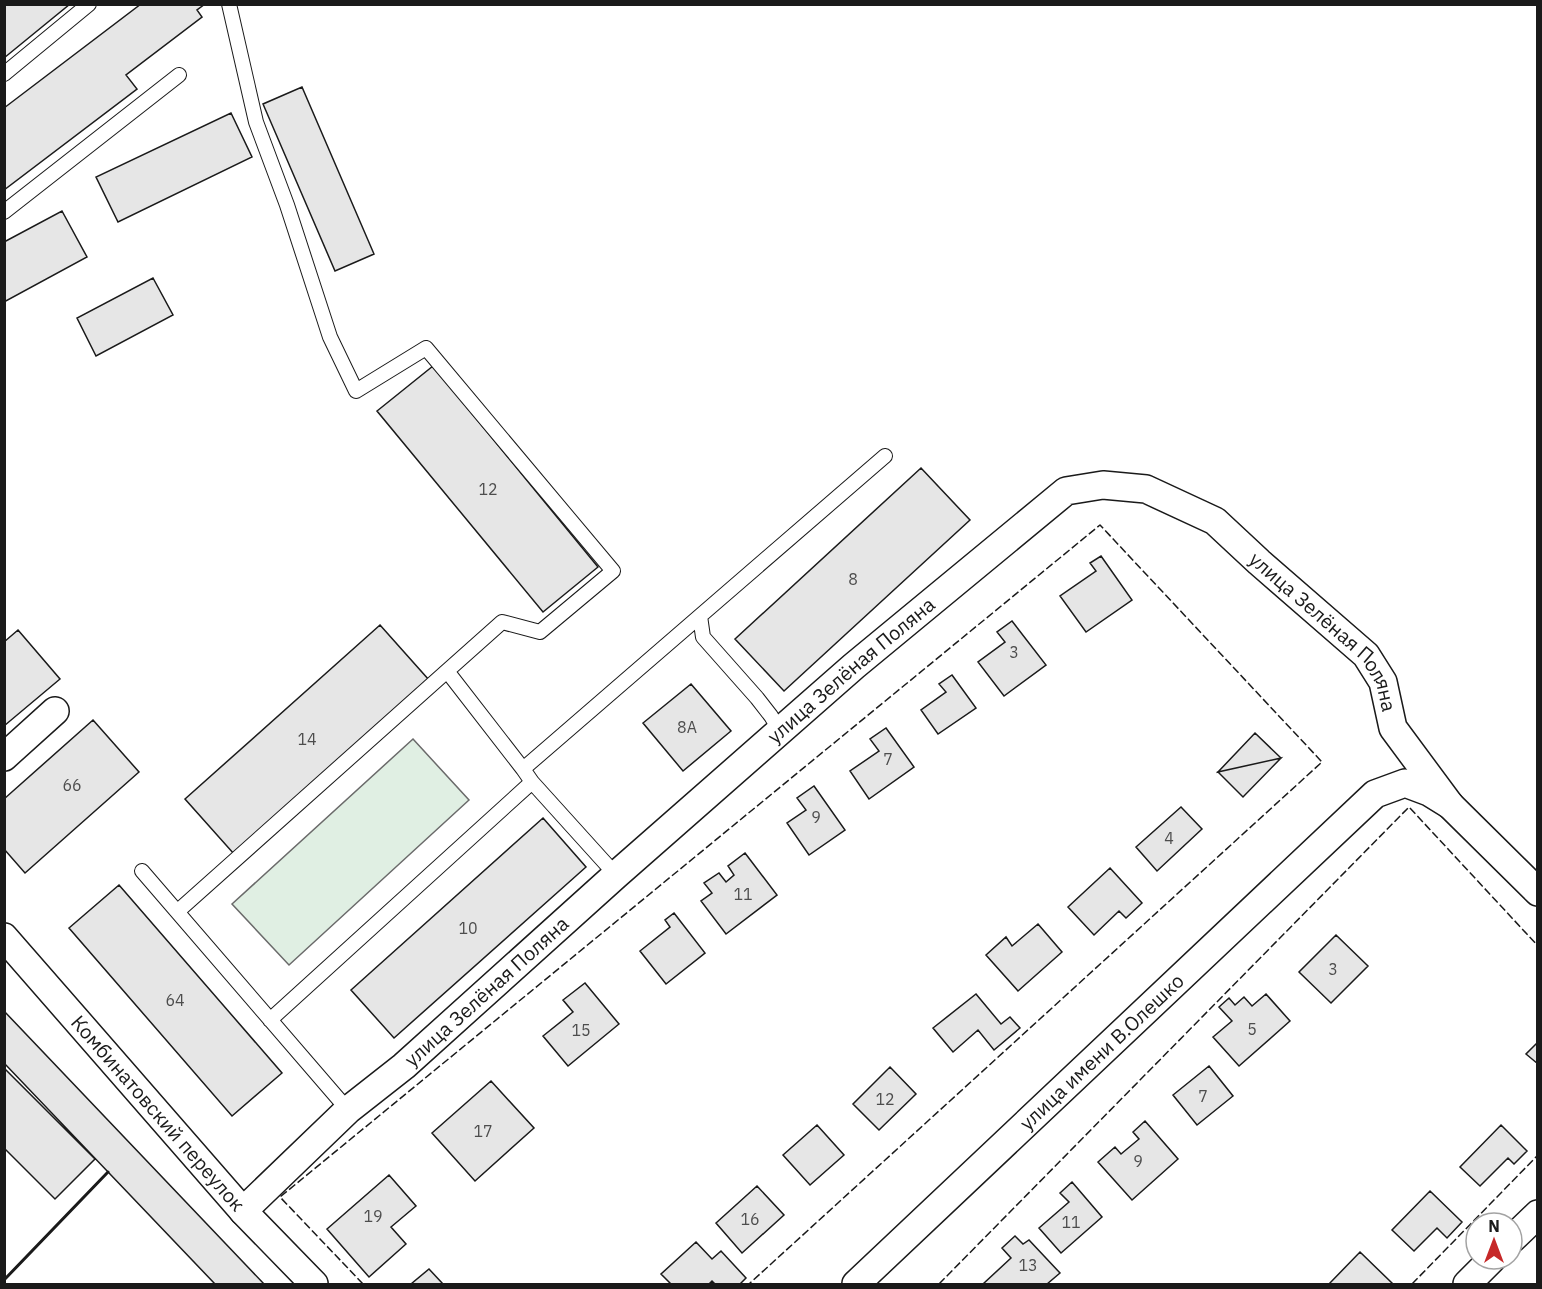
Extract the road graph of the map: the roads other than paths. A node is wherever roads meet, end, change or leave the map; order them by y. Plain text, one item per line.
1 (89, 4) edge
2 (229, 4) edge
3 (4, 74) edge
4 (179, 75) dead end
5 (4, 212) edge
6 (885, 456) dead end
7 (700, 616) junction
8 (447, 671) junction
9 (55, 711) dead end
10 (780, 731) junction
11 (4, 758) edge
12 (523, 769) junction
13 (532, 782) junction
14 (1450, 805) junction
15 (142, 871) dead end
16 (616, 875) junction
17 (1538, 892) edge
18 (178, 911) junction
19 (4, 937) edge
20 (270, 1020) junction
21 (348, 1110) junction
22 (243, 1210) junction
23 (1538, 1214) edge
24 (1524, 1227) edge
25 (1480, 1271) edge
26 (315, 1284) edge
27 (856, 1284) edge
28 (1467, 1284) edge

1 - 3 lane
2 - 8 lane
4 - 5 lane
6 - 7 lane
7 - 10 lane
7 - 12 lane
8 - 12 lane
8 - 18 lane
9 - 11 street
10 - 14 street, улица Зелёная Поляна
10 - 16 street, улица Зелёная Поляна
12 - 13 lane
13 - 16 lane
13 - 20 lane
14 - 17 street
14 - 27 street, улица имени В.Олешко
15 - 18 lane
16 - 21 street, улица Зелёная Поляна
18 - 20 lane
19 - 22 street, Комбинатовский переулок
20 - 21 lane
21 - 22 street, улица Зелёная Поляна
22 - 26 street, Комбинатовский переулок
23 - 24 street
25 - 28 street

